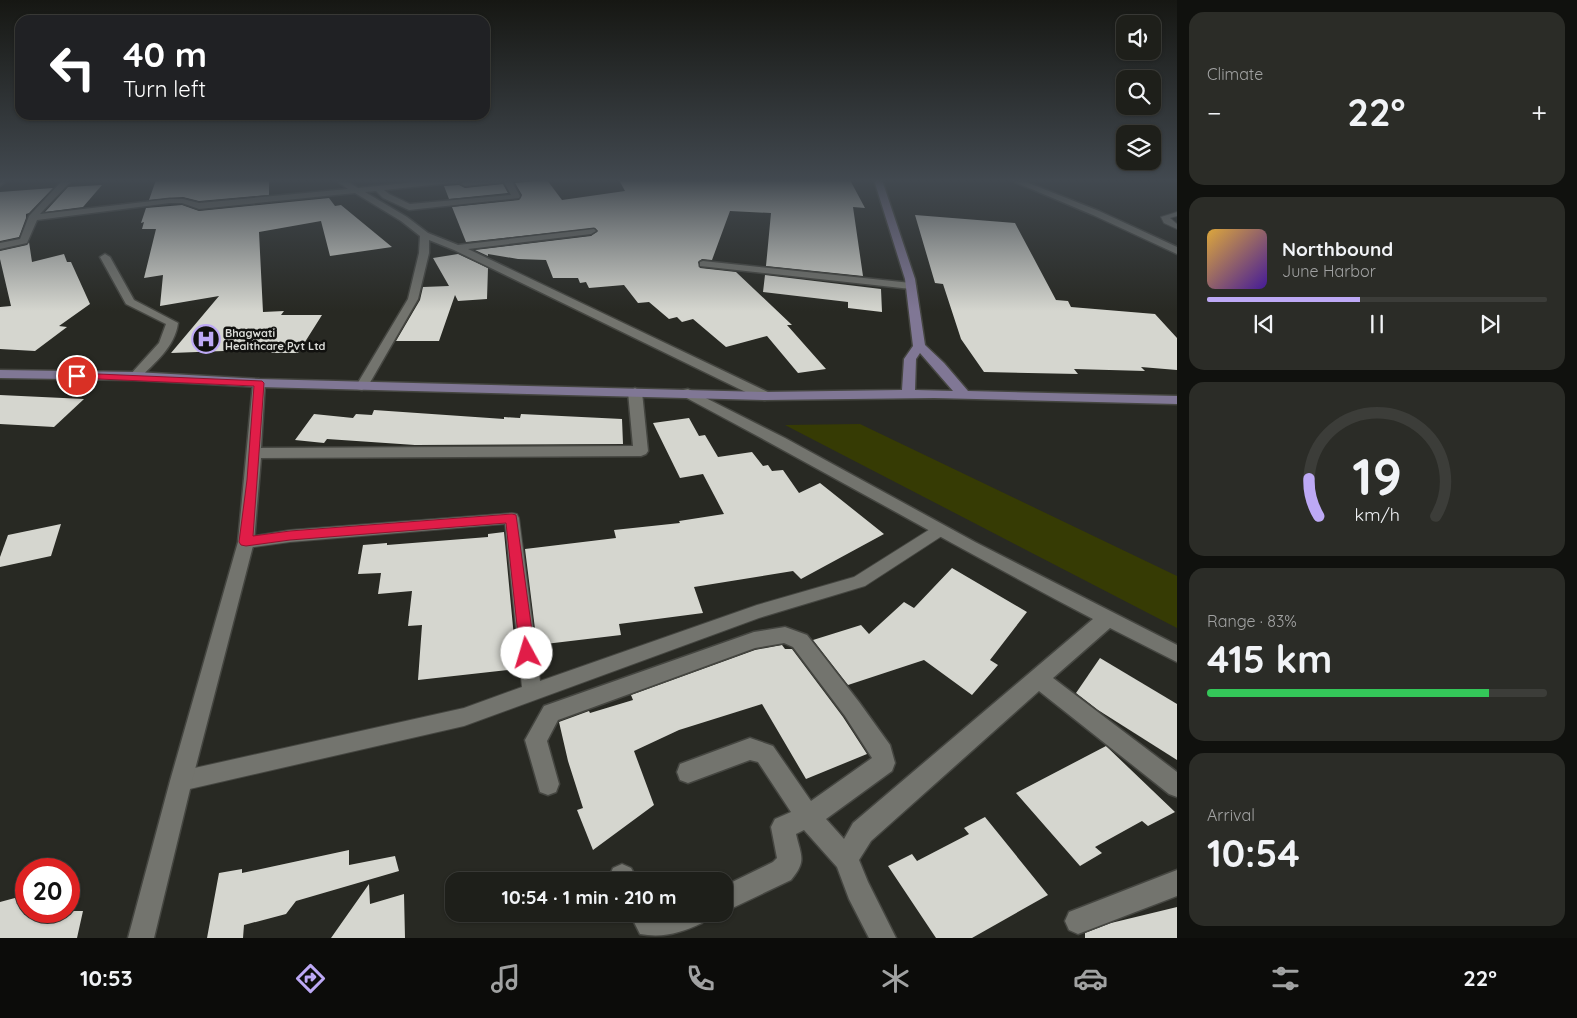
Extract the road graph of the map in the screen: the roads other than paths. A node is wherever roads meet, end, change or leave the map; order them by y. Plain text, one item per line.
1 (29, 224) edge
2 (408, 224) edge
3 (892, 224) edge
4 (1119, 224) edge
5 (591, 231) dead end
6 (424, 235) junction
7 (0, 246) edge
8 (457, 248) junction
9 (1177, 251) edge
10 (105, 257) dead end
11 (703, 264) dead end
12 (911, 286) junction
13 (920, 346) junction
14 (0, 374) edge
15 (135, 376) junction
16 (259, 383) junction
17 (362, 386) junction
18 (635, 392) junction
19 (688, 393) junction
20 (908, 394) junction
21 (964, 395) junction
22 (765, 396) junction
23 (1177, 400) edge
24 (253, 453) junction
25 (940, 530) junction
26 (246, 542) junction
27 (1108, 618) junction
28 (1177, 654) edge
29 (1038, 678) junction
30 (532, 692) junction
31 (688, 772) dead end
32 (181, 781) junction
33 (548, 784) dead end
34 (1177, 786) edge
35 (808, 817) junction
36 (846, 859) junction
37 (1177, 883) edge
38 (733, 895) edge
39 (1078, 921) dead end
40 (648, 922) edge
41 (675, 922) edge
42 (141, 938) edge
43 (883, 938) edge

1 - 7 street
2 - 6 street
3 - 12 main road
4 - 9 street
5 - 8 street
6 - 8 street
6 - 17 street
8 - 22 street
10 - 15 street
11 - 12 street
12 - 13 main road
13 - 20 main road
13 - 21 main road
14 - 15 main road
15 - 16 main road
16 - 17 main road
16 - 24 street
17 - 18 main road
18 - 19 main road
18 - 24 street
19 - 22 main road
19 - 25 street
20 - 21 main road
20 - 22 main road
21 - 23 main road
24 - 26 street
25 - 27 street
25 - 30 lane
26 - 30 lane
26 - 32 street
27 - 28 street
27 - 29 street
29 - 34 street
29 - 36 street
30 - 32 lane
31 - 35 street
32 - 42 street
33 - 35 street
35 - 36 street
35 - 38 street
36 - 43 street
37 - 39 street
40 - 41 street

